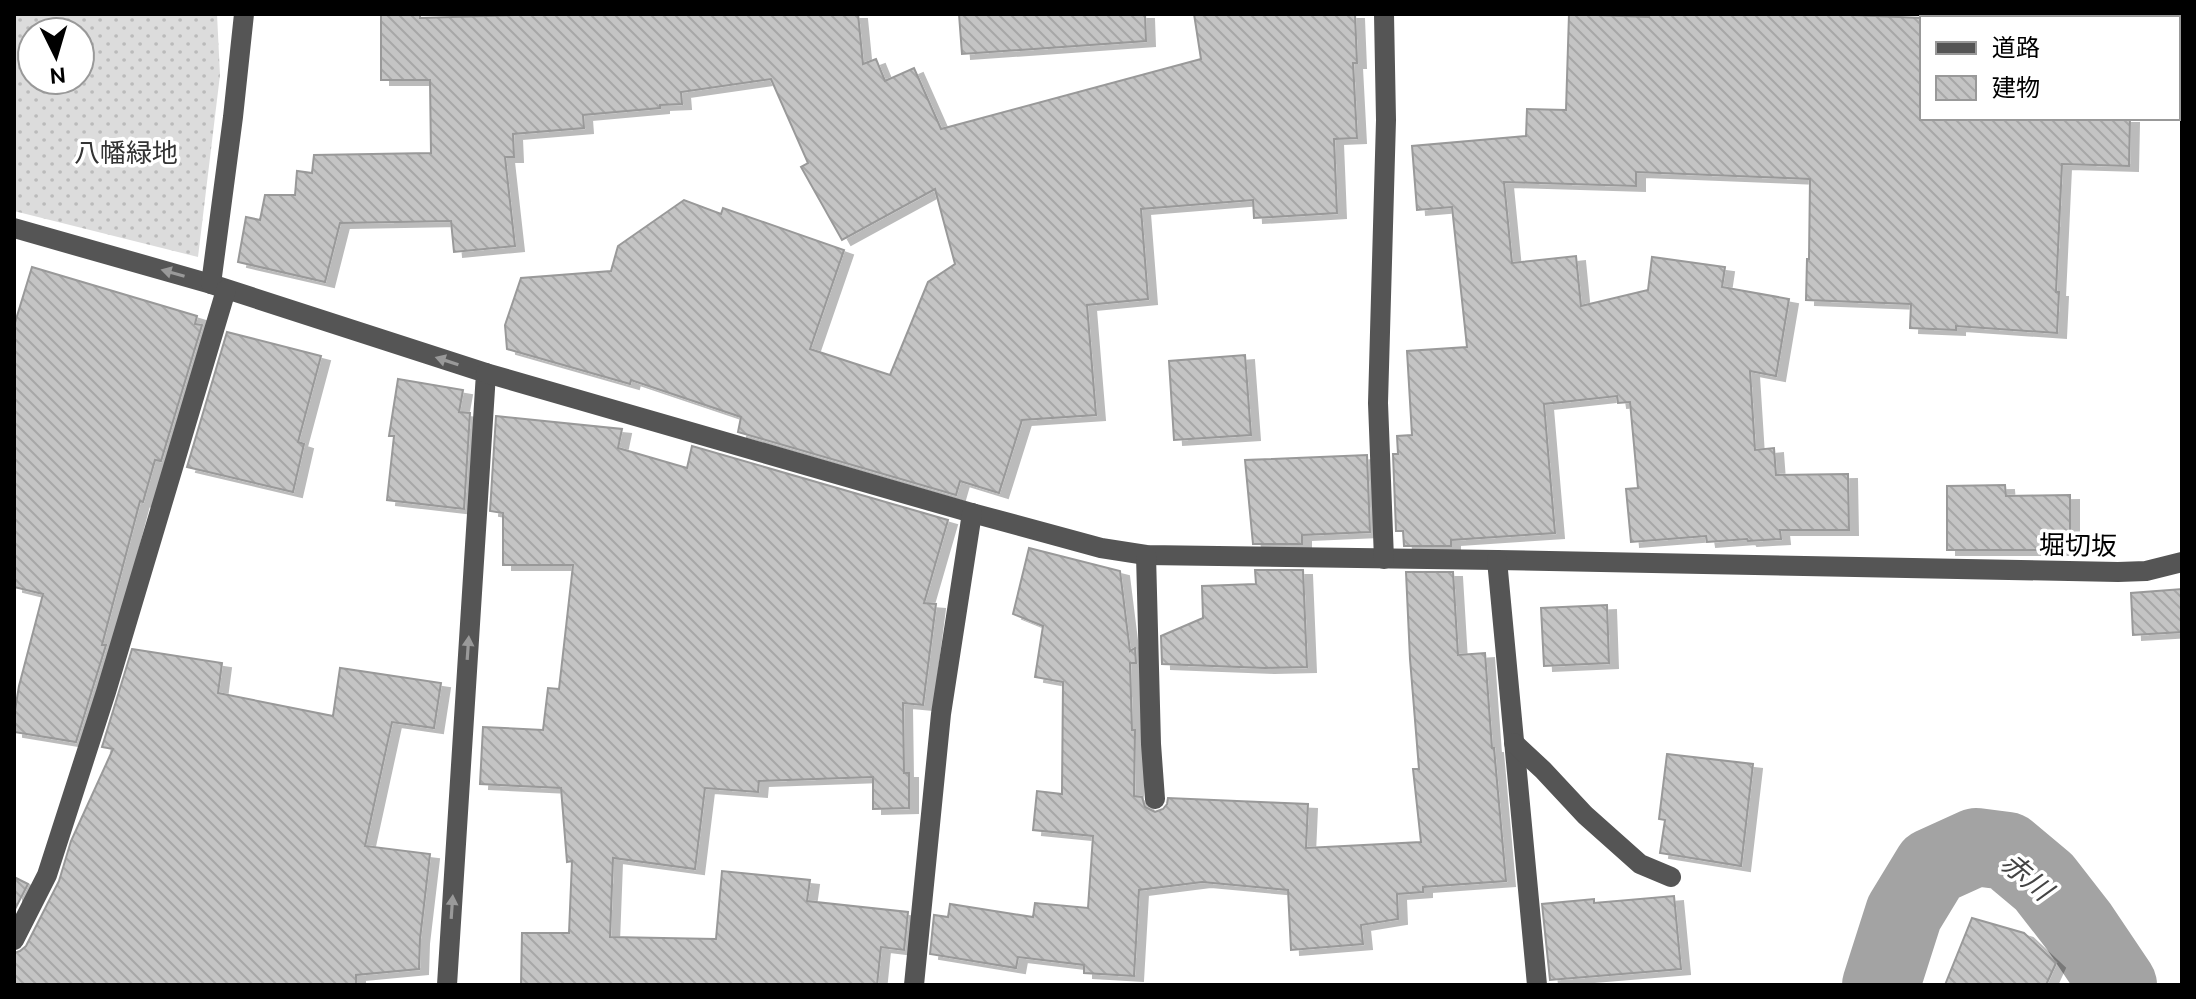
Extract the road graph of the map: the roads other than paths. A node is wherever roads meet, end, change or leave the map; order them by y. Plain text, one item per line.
1 (244, 14) edge
2 (1384, 14) edge
3 (14, 228) edge
4 (219, 287) junction
5 (486, 373) junction
6 (972, 513) junction
7 (1146, 555) junction
8 (1384, 559) junction
9 (1497, 560) junction
10 (2182, 562) edge
11 (1514, 743) junction
12 (1155, 799) dead end
13 (1671, 877) dead end
14 (14, 940) edge
15 (447, 985) edge
16 (914, 985) edge
17 (1537, 985) edge

1 - 4 street
2 - 8 street
4 -> 3 street, 堀切坂
5 -> 4 street, 堀切坂
4 - 14 street
5 - 6 street, 堀切坂
15 -> 5 street
6 - 7 street, 堀切坂
6 - 16 street
7 - 8 street, 堀切坂
7 - 12 street
8 - 9 street, 堀切坂
9 - 10 street, 堀切坂
9 - 11 street
11 - 13 street
11 - 17 street

